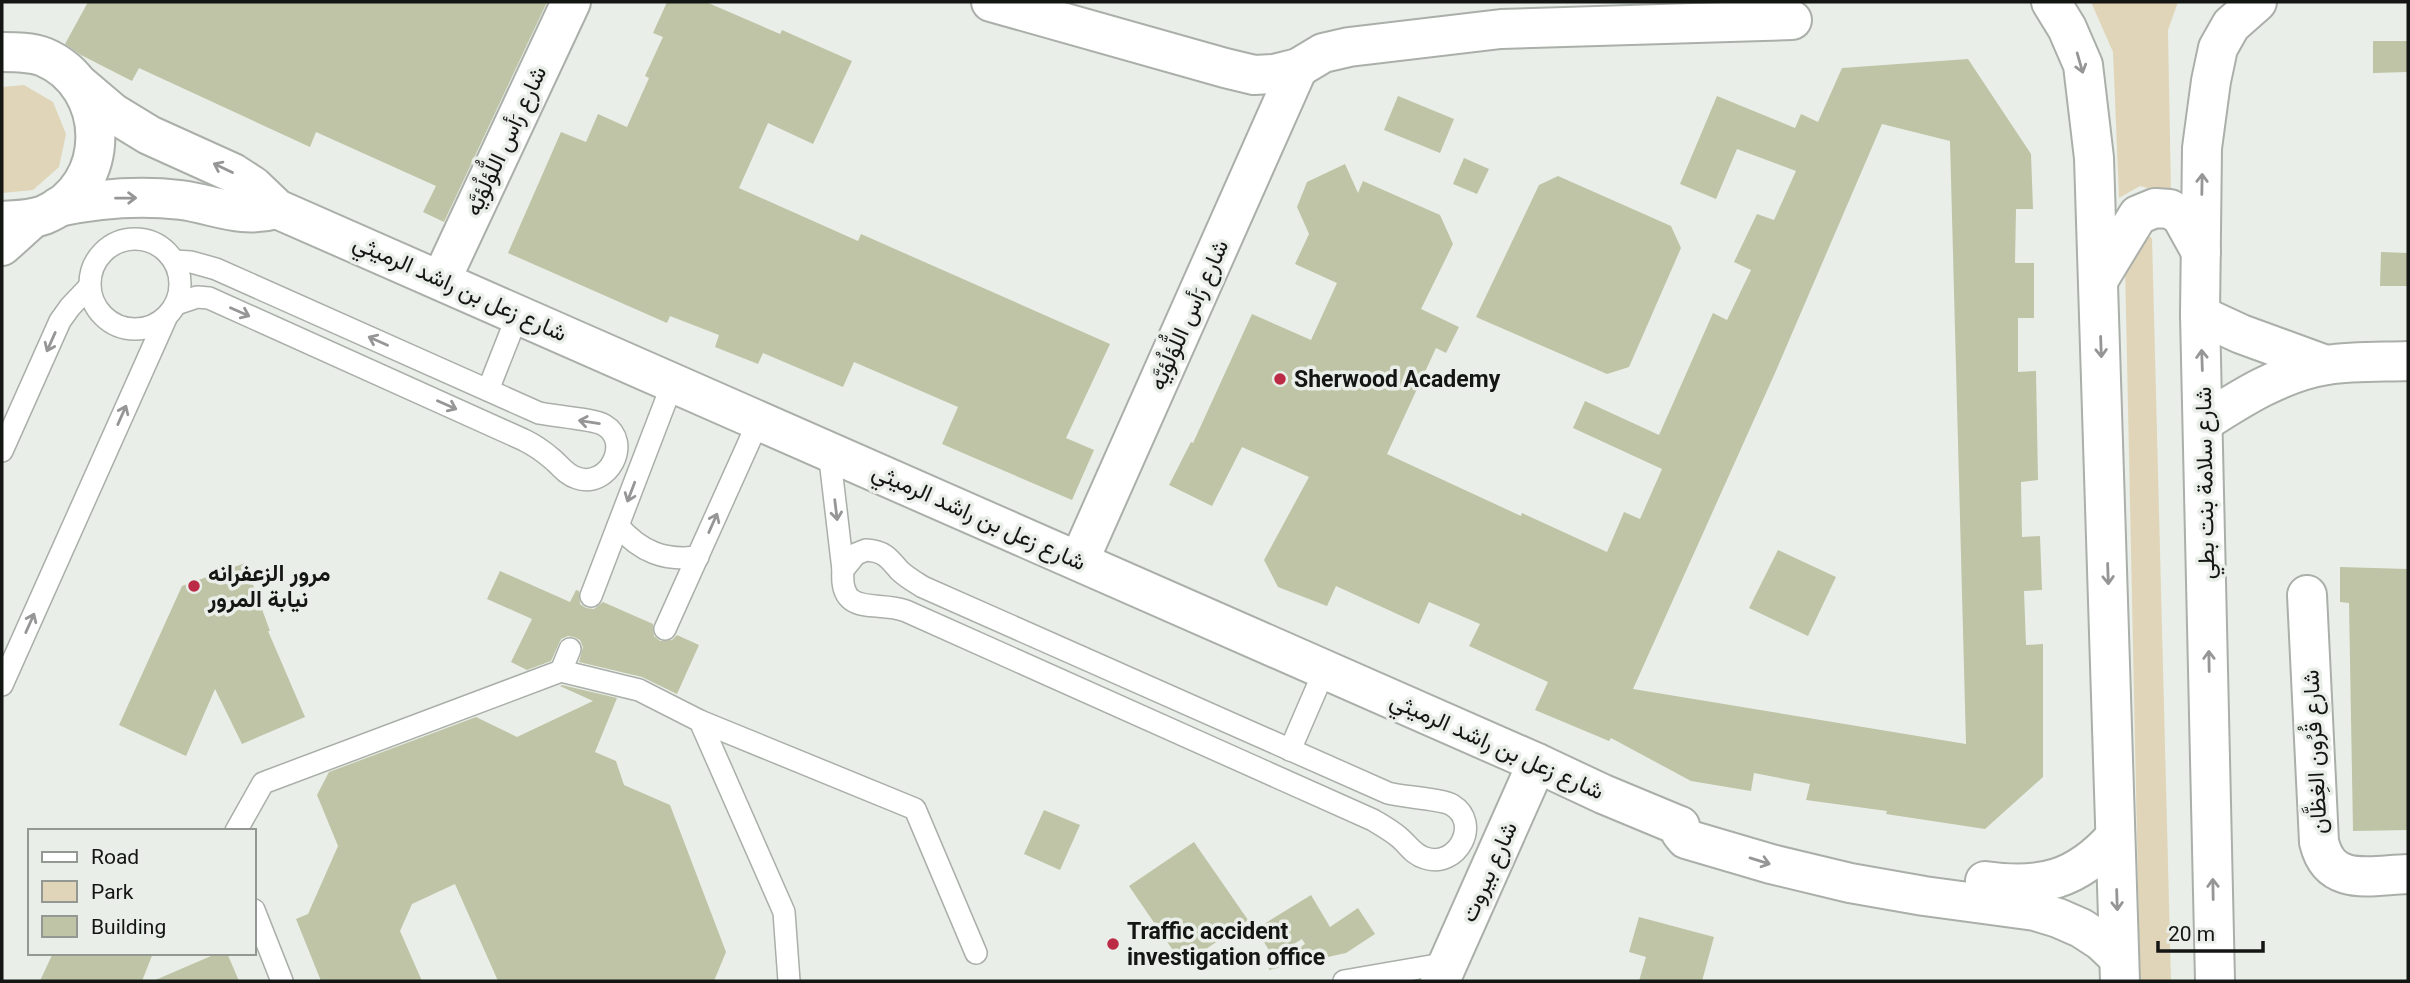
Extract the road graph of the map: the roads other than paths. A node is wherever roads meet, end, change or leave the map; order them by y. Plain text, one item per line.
1 (571, 2) edge
2 (991, 2) edge
3 (2051, 2) edge
4 (2257, 2) edge
5 (1792, 20) dead end
6 (2, 52) edge
7 (1298, 68) junction
8 (80, 85) junction
9 (276, 209) junction
10 (31, 216) edge
11 (2, 246) edge
12 (2201, 252) junction
13 (174, 261) junction
14 (2099, 279) junction
15 (441, 280) junction
16 (89, 286) junction
17 (171, 311) junction
18 (518, 314) junction
19 (2200, 315) junction
20 (2408, 361) edge
21 (2326, 365) junction
22 (673, 382) junction
23 (488, 390) junction
24 (759, 420) junction
25 (2204, 422) junction
26 (2, 451) edge
27 (829, 451) junction
28 (618, 526) junction
29 (698, 556) junction
30 (1079, 561) junction
31 (843, 570) junction
32 (2307, 595) dead end
33 (591, 596) dead end
34 (665, 629) dead end
35 (570, 649) dead end
36 (1325, 669) junction
37 (561, 671) junction
38 (2, 685) edge
39 (700, 721) junction
40 (1290, 750) junction
41 (1537, 763) junction
42 (1681, 826) junction
43 (237, 829) edge
44 (2115, 838) junction
45 (2408, 874) edge
46 (256, 915) edge
47 (976, 953) dead end
48 (2120, 970) edge
49 (1444, 972) edge
50 (282, 981) edge
51 (789, 981) edge
52 (1344, 981) edge
53 (2216, 981) edge

1 - 15 street, شارع رَأس اللُّؤلُؤيَّه
2 - 7 street
3 -> 14 street
12 -> 4 street, شارع سلامة بنت بطي
5 - 7 street
6 - 8 street, شارع زعل بن راشد الرميثي
7 - 30 street, شارع رَأس اللُّؤلُؤيَّه
9 -> 8 street, شارع زعل بن راشد الرميثي
8 - 10 street
10 -> 9 street, شارع زعل بن راشد الرميثي
9 - 15 street, شارع زعل بن راشد الرميثي
10 - 11 street
12 - 14 street
12 - 19 street, شارع سلامة بنت بطي
13 - 16 lane
13 - 17 lane
23 -> 13 lane
14 -> 44 street
15 - 18 street, شارع زعل بن راشد الرميثي
16 - 17 lane
16 -> 26 lane
17 -> 23 lane
38 -> 17 lane
18 - 22 street, شارع زعل بن راشد الرميثي
18 - 23 lane
19 - 21 street
25 -> 19 street, شارع سلامة بنت بطي
20 - 21 street
21 - 25 street
22 - 24 street, شارع زعل بن راشد الرميثي
22 -> 28 lane
24 - 27 street, شارع زعل بن راشد الرميثي
29 -> 24 lane
53 -> 25 street, شارع سلامة بنت بطي
27 - 30 street, شارع زعل بن راشد الرميثي
27 -> 31 lane
28 - 29 lane
28 - 33 lane
29 - 34 lane
30 - 36 street, شارع زعل بن راشد الرميثي
31 - 40 lane
31 - 40 lane
32 - 45 street, شارع قُرُون الغِظَّان
35 - 37 lane
36 - 40 lane
36 - 41 street, شارع زعل بن راشد الرميثي
37 - 39 lane
37 - 43 lane
39 - 47 lane
39 - 51 lane
41 - 42 street, شارع زعل بن راشد الرميثي
41 - 49 street, شارع بيروت
42 - 44 street
42 -> 48 street, شارع زعل بن راشد الرميثي
44 -> 48 street
46 - 50 lane
49 - 52 lane

